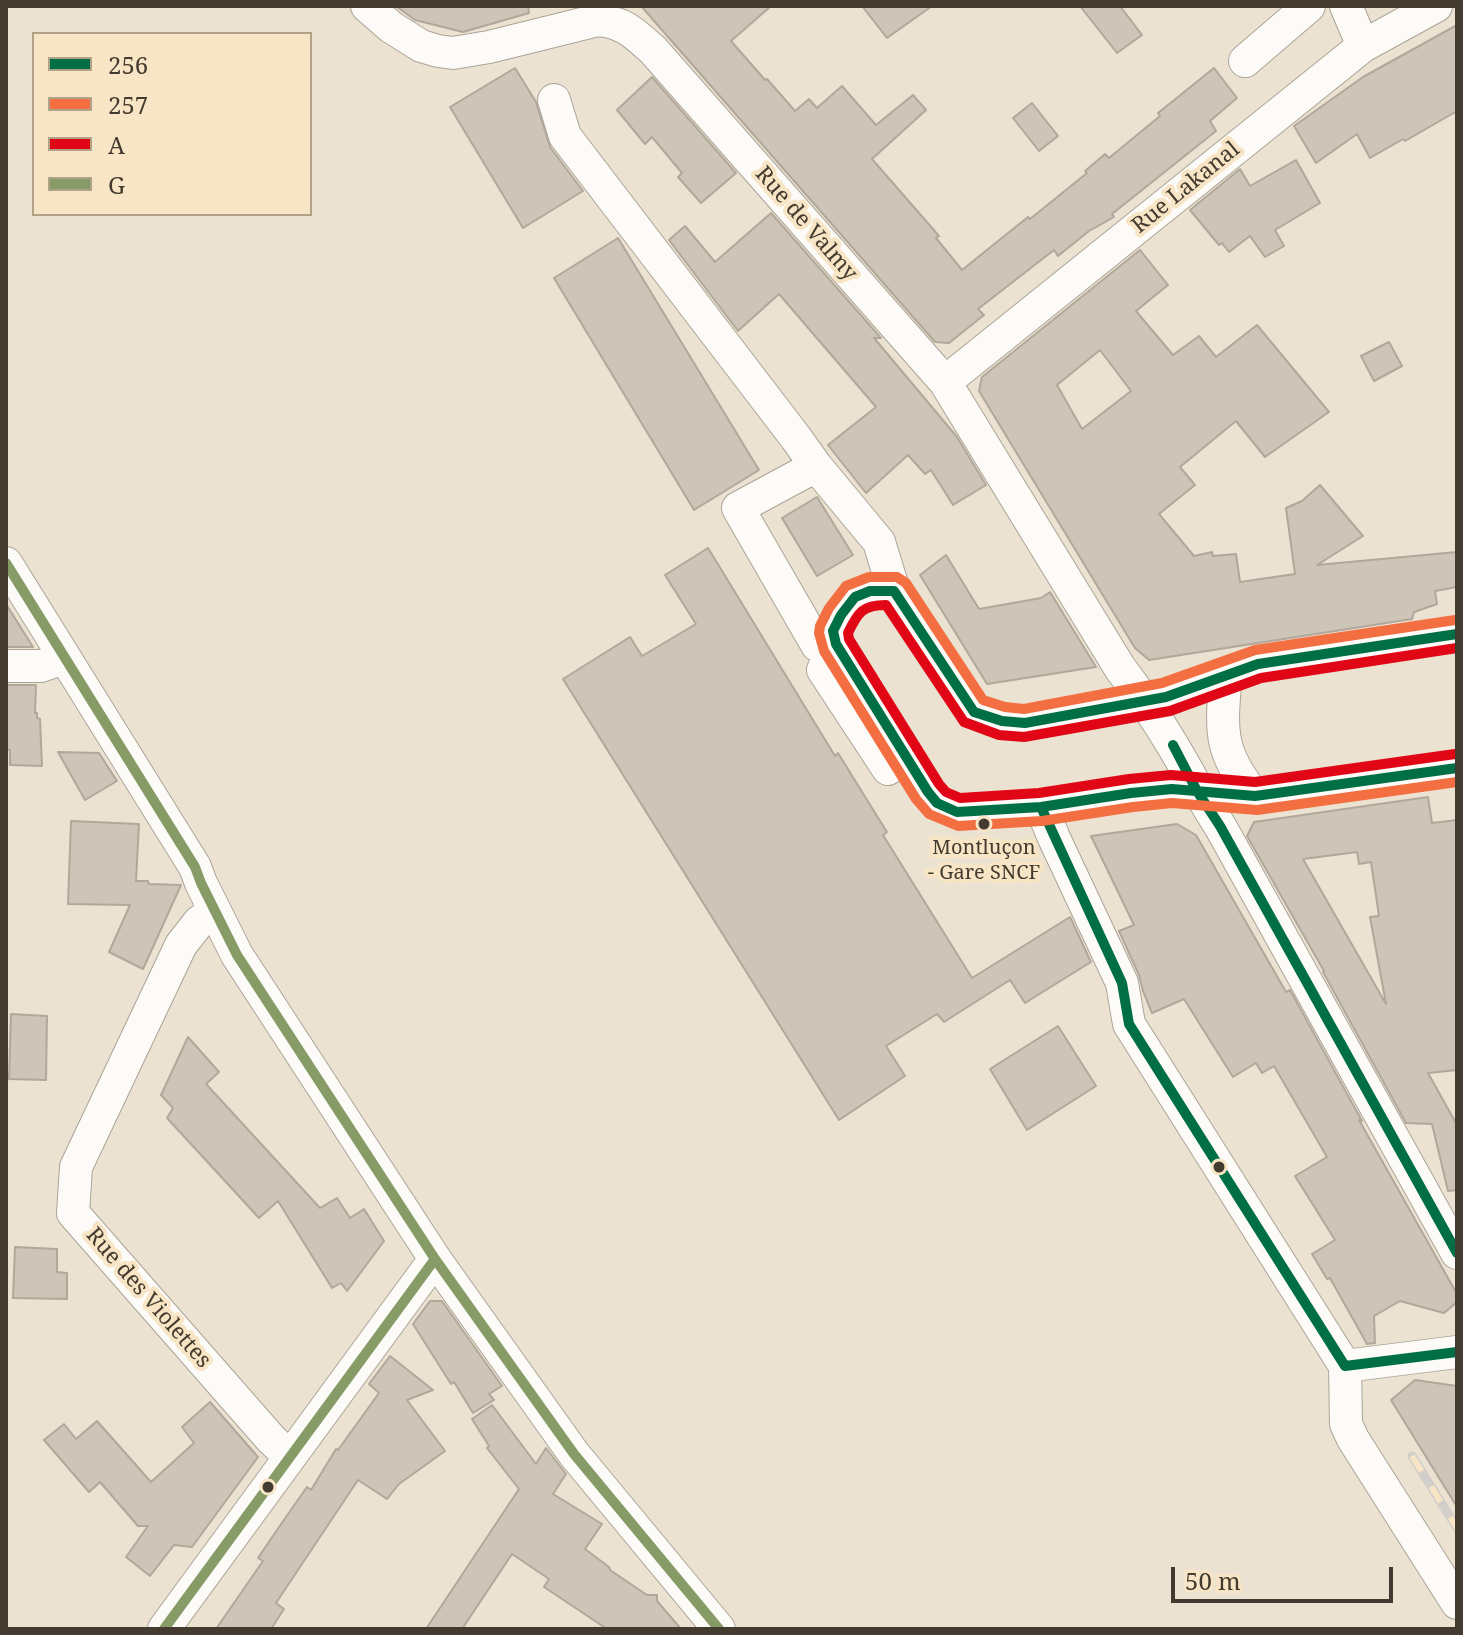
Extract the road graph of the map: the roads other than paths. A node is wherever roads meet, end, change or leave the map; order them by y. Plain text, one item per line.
1 (367, 6) edge
2 (1309, 6) edge
3 (1346, 6) edge
4 (1436, 6) edge
5 (617, 14) edge
6 (1363, 46) junction
7 (1245, 61) dead end
8 (554, 100) dead end
9 (945, 382) junction
10 (816, 466) junction
11 (6, 563) edge
12 (894, 591) junction
13 (1457, 634) edge
14 (831, 648) junction
15 (64, 658) junction
16 (6, 666) edge
17 (1226, 675) junction
18 (1145, 701) junction
19 (1457, 768) edge
20 (1197, 791) junction
21 (1255, 796) junction
22 (1041, 807) junction
23 (215, 911) junction
24 (1457, 1253) edge
25 (435, 1259) junction
26 (1457, 1352) edge
27 (1345, 1366) junction
28 (290, 1457) junction
29 (1457, 1603) edge
30 (164, 1629) edge
31 (719, 1629) edge

1 - 5 street, Rue de Valmy
2 - 7 street
3 - 6 street
4 - 6 street, Rue Lakanal
5 - 9 street, Rue de Valmy
6 - 9 street, Rue Lakanal
8 - 10 street
9 - 18 street, Rue de Valmy
10 - 12 street
10 - 14 street
11 - 15 street
12 - 14 street
12 - 18 street
13 - 17 street
14 - 22 street
15 - 16 street
15 - 23 street
17 - 18 street
17 - 21 street
18 - 20 street, Rue de Valmy
19 - 21 street
20 - 21 street
20 - 22 street
20 - 24 street, Rue de Valmy
22 - 27 street
23 - 25 street
23 - 28 street, Rue des Violettes
25 - 28 street
25 - 31 street
26 - 27 street
27 - 29 street
28 - 30 street

